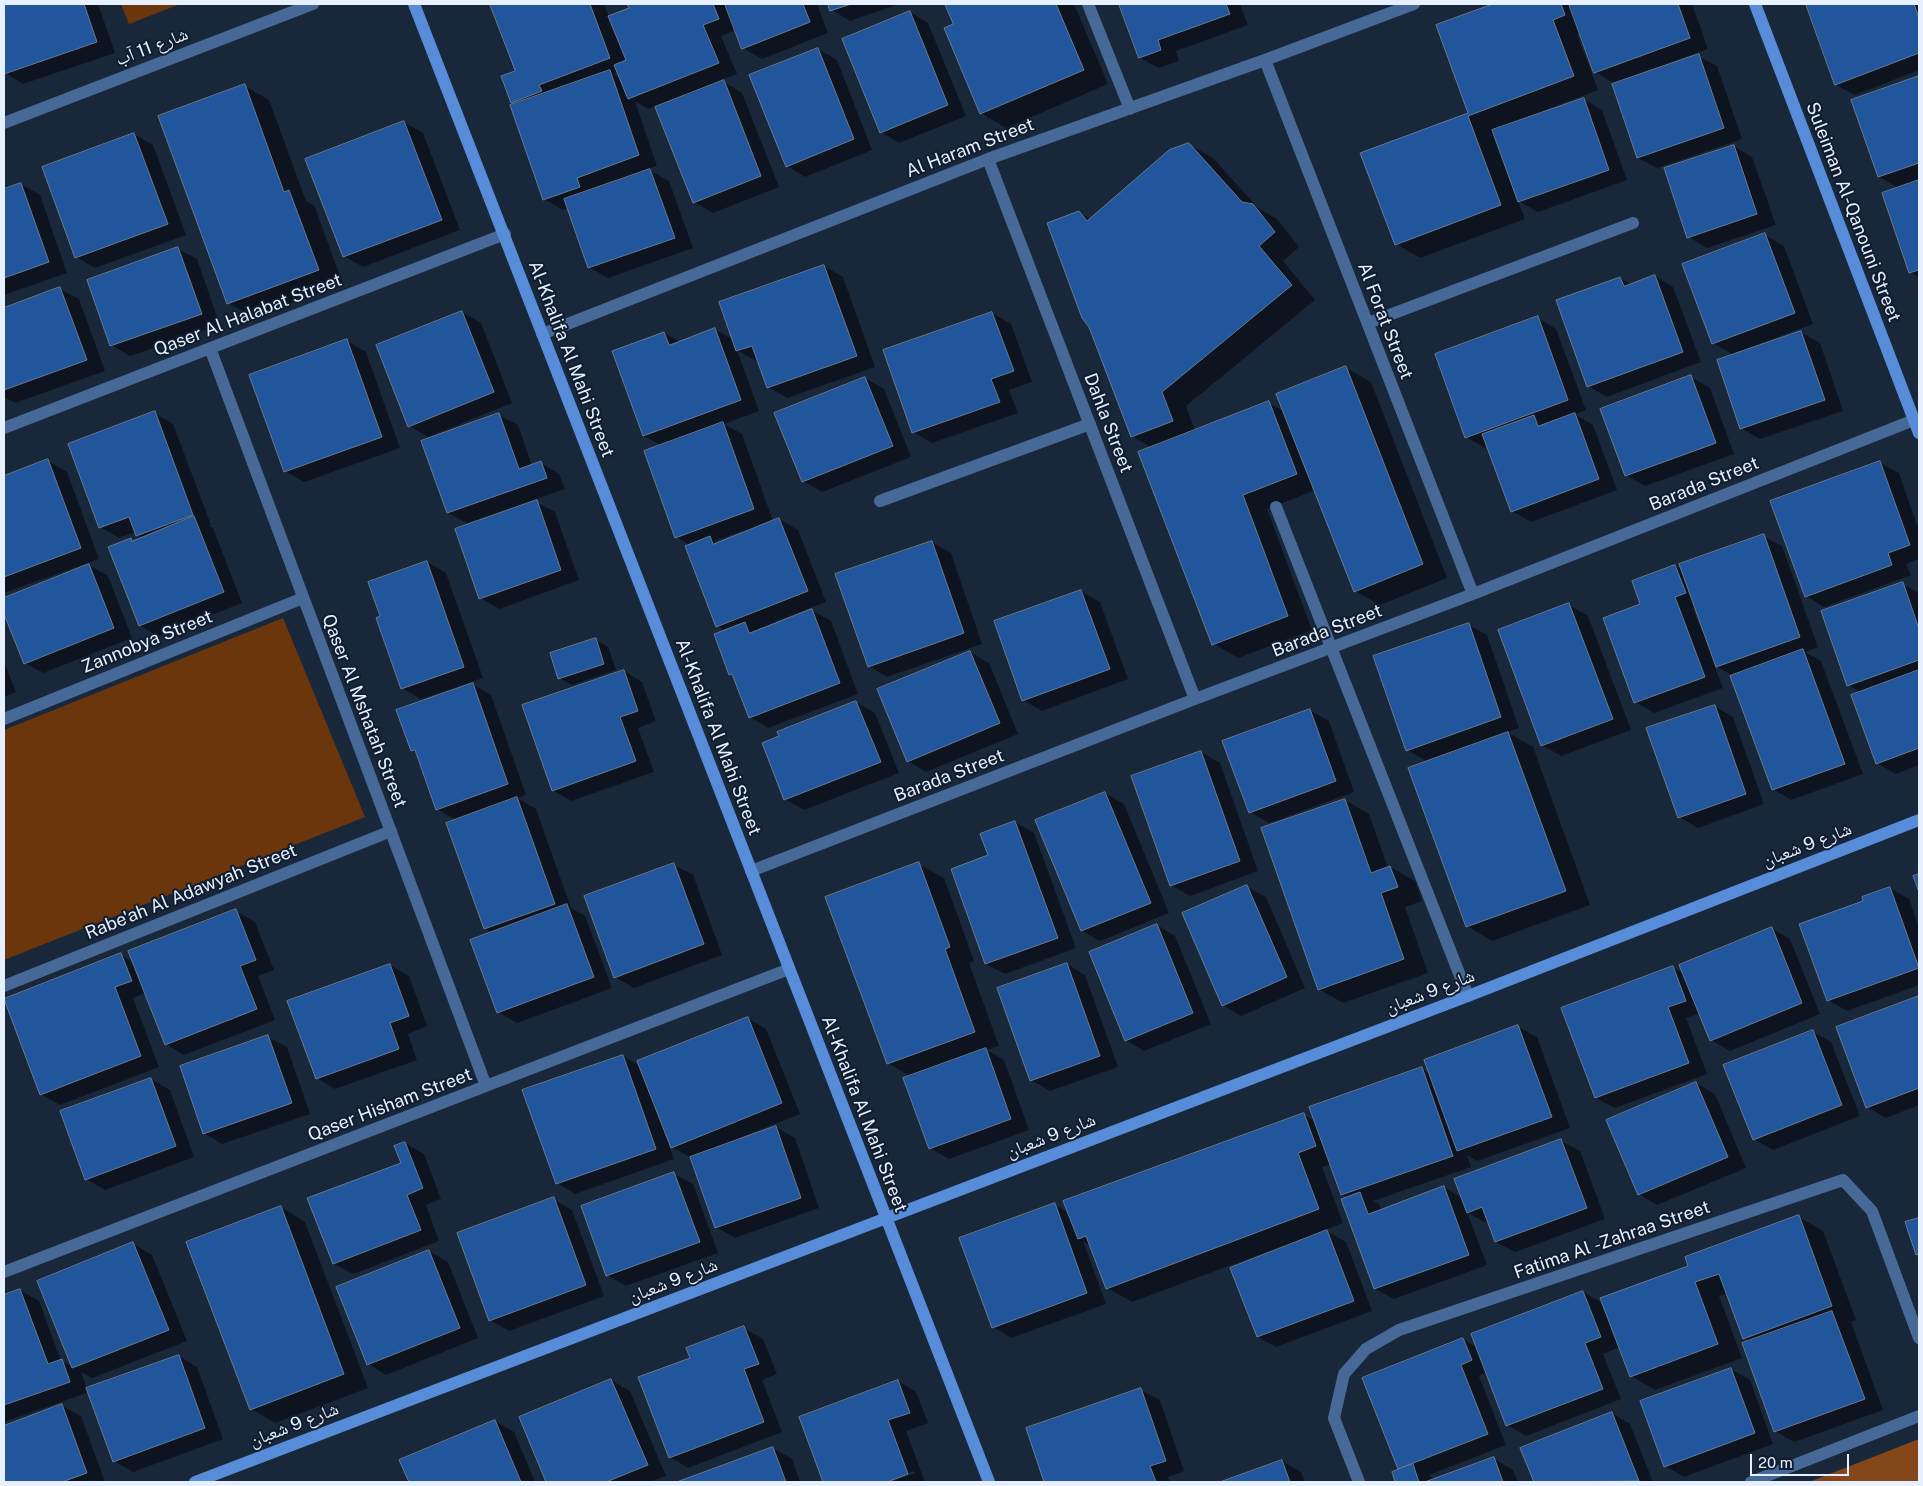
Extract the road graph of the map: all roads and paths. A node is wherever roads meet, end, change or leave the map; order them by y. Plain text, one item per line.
1 (314, 4) edge
2 (414, 4) edge
3 (1088, 4) edge
4 (1414, 4) edge
5 (1755, 4) edge
6 (1265, 60) junction
7 (1130, 108) junction
8 (4, 123) edge
9 (988, 159) junction
10 (1633, 223) dead end
11 (504, 234) junction
12 (1368, 323) junction
13 (542, 334) junction
14 (210, 348) junction
15 (1914, 420) junction
16 (1090, 424) junction
17 (4, 428) edge
18 (1919, 433) edge
19 (880, 501) dead end
20 (1276, 507) dead end
21 (1473, 594) junction
22 (303, 598) junction
23 (1332, 648) junction
24 (1195, 699) junction
25 (4, 719) edge
26 (1919, 820) edge
27 (390, 831) junction
28 (751, 871) junction
29 (789, 969) junction
30 (4, 986) edge
31 (1468, 996) junction
32 (486, 1086) junction
33 (886, 1218) junction
34 (4, 1272) edge
35 (1919, 1338) edge
36 (1919, 1416) edge
37 (194, 1482) edge
38 (989, 1482) edge
39 (1359, 1482) edge
40 (1751, 1482) edge

1 - 8 street, شارع 11 آب
2 - 11 street, Al-Khalifa Al Mahi Street
3 - 7 street
4 - 6 street, Al Haram Street
5 - 15 street, Suleiman Al-Qanouni Street
6 - 7 street, Al Haram Street
6 - 12 street, Al Forat Street
7 - 9 street, Al Haram Street
9 - 13 street, Al Haram Street
9 - 16 street, Dahla Street
10 - 12 street
11 - 13 street, Al-Khalifa Al Mahi Street
11 - 14 street, Qaser Al Halabat Street
12 - 21 street, Al Forat Street
13 - 28 street, Al-Khalifa Al Mahi Street
14 - 17 street, Qaser Al Halabat Street
14 - 22 street, Qaser Al Mshatah Street
15 - 18 street, Suleiman Al-Qanouni Street
15 - 21 street, Barada Street
16 - 19 street
16 - 24 street, Dahla Street
20 - 23 street
21 - 23 street, Barada Street
22 - 25 street, Zannobya Street
22 - 27 street, Qaser Al Mshatah Street
23 - 24 street, Barada Street
23 - 31 street
24 - 28 street, Barada Street
26 - 31 street, شارع 9 شعبان
27 - 30 street, Rabe'ah Al Adawyah Street
27 - 32 street, Qaser Al Mshatah Street
28 - 29 street, Al-Khalifa Al Mahi Street
29 - 32 street, Qaser Hisham Street
29 - 33 street, Al-Khalifa Al Mahi Street
31 - 33 street, شارع 9 شعبان
32 - 34 street, Qaser Hisham Street
33 - 37 street, شارع 9 شعبان
33 - 38 street, Al-Khalifa Al Mahi Street
35 - 39 street, Fatima Al -Zahraa Street
36 - 40 street

